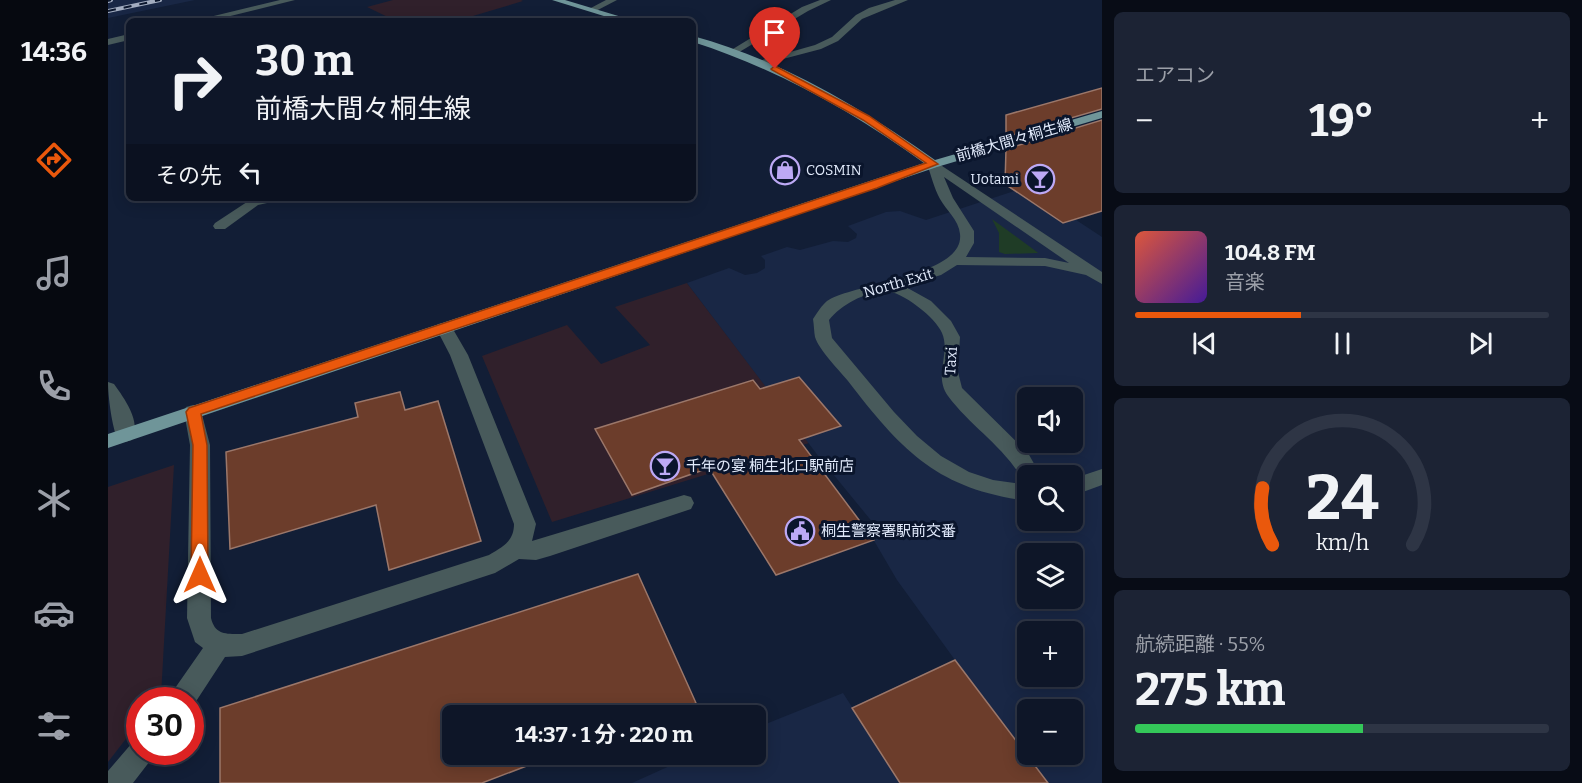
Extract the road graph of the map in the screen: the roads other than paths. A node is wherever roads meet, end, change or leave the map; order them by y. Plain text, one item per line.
1 (291, 0) edge
2 (556, 0) edge
3 (613, 0) edge
4 (827, 0) edge
5 (904, 0) edge
6 (591, 10) junction
7 (211, 18) edge
8 (619, 18) edge
9 (126, 38) edge
10 (696, 40) edge
11 (108, 42) edge
12 (733, 52) junction
13 (760, 62) junction
14 (1102, 114) edge
15 (933, 164) junction
16 (258, 201) edge
17 (220, 226) dead end
18 (954, 261) junction
19 (1098, 276) edge
20 (887, 287) junction
21 (444, 328) junction
22 (108, 388) edge
23 (194, 412) junction
24 (117, 438) edge
25 (1025, 465) edge
26 (1102, 477) edge
27 (1083, 484) edge
28 (1017, 492) edge
29 (684, 503) dead end
30 (517, 550) junction
31 (219, 646) junction
32 (191, 687) edge
33 (131, 765) edge
34 (116, 783) edge

1 - 7 street
2 - 6 main road
3 - 6 street
4 - 12 street
5 - 13 street
6 - 8 main road
9 - 11 street
10 - 12 main road
12 - 13 main road
13 - 15 main road
14 - 15 main road, 前橋大間々桐生線
15 - 18 street
15 - 19 street
15 - 21 main road, 前橋大間々桐生線
16 - 17 street
18 - 19 street
18 - 20 street, North Exit
20 - 25 street, Taxi
20 - 28 street, North Exit
21 - 23 main road, 前橋大間々桐生線
21 - 30 street
22 - 24 street
23 - 24 main road, 前橋大間々桐生線
23 - 31 street
26 - 27 street
29 - 30 street
30 - 31 street
31 - 32 street
33 - 34 street

